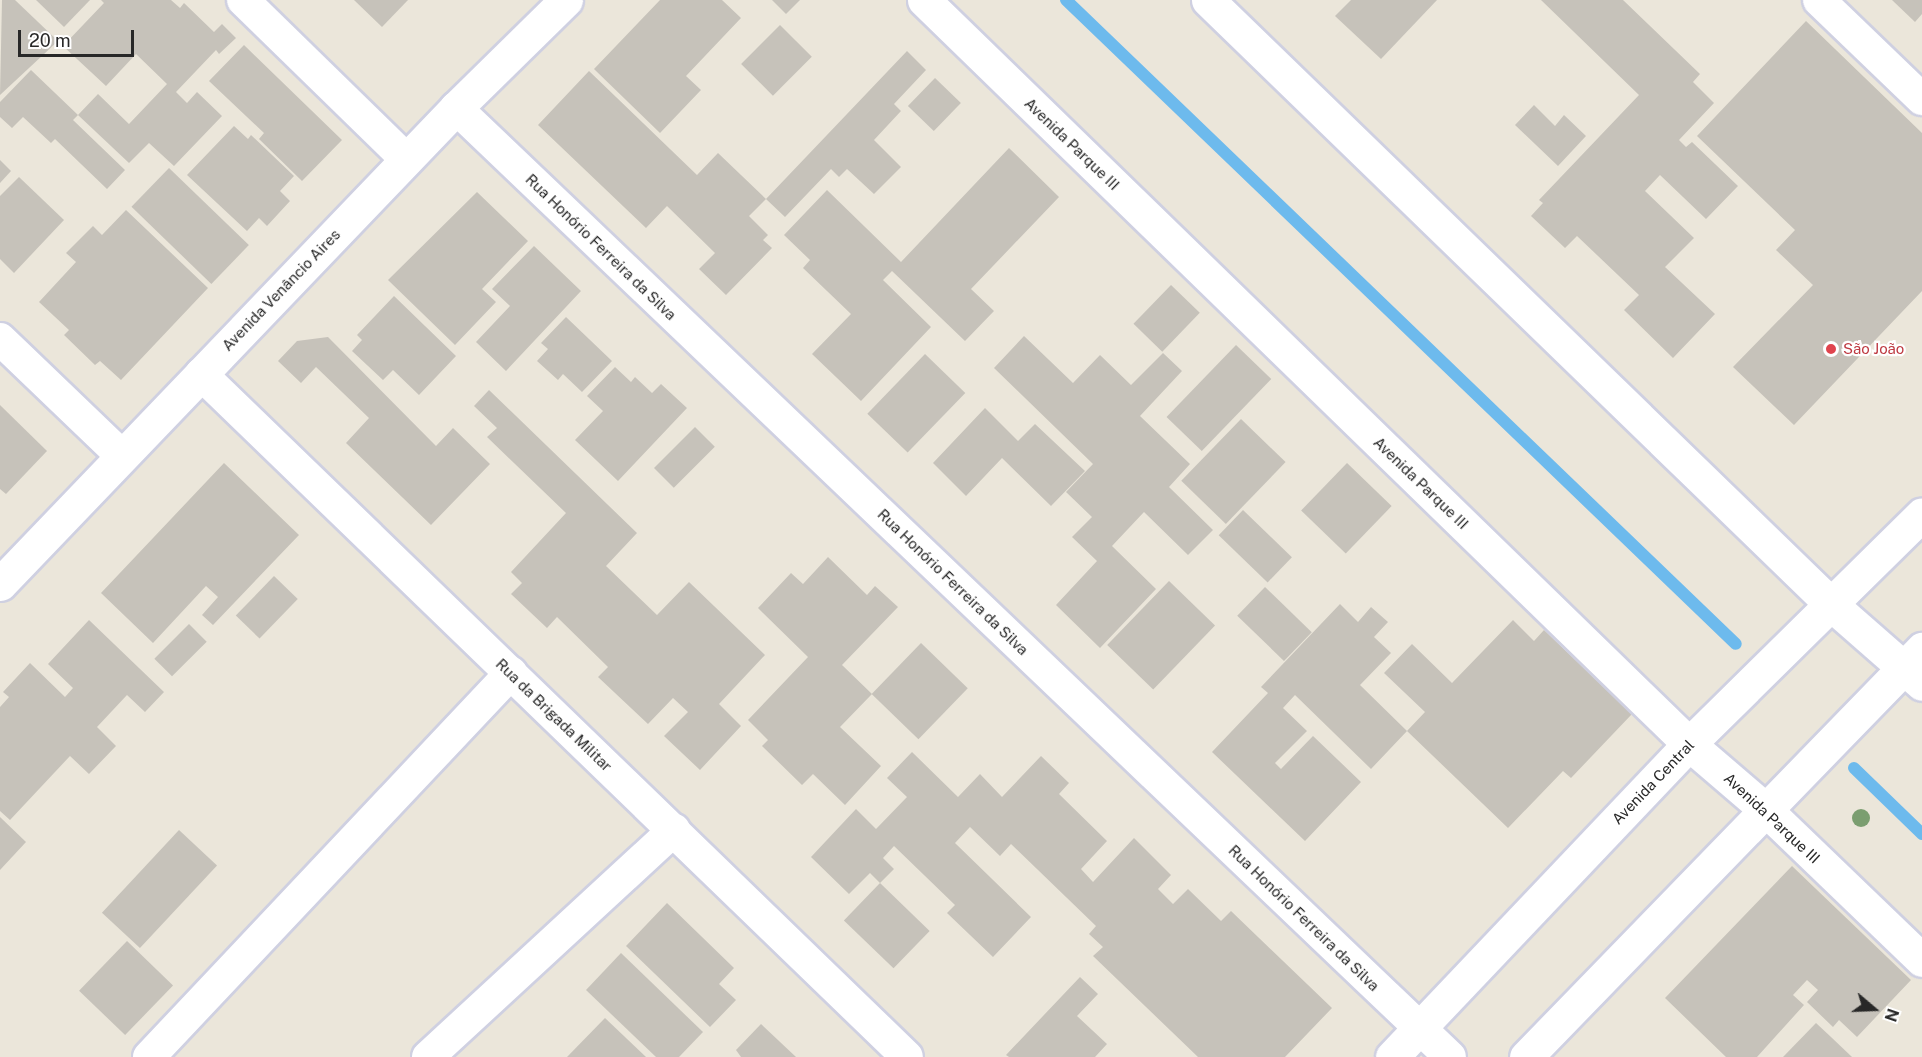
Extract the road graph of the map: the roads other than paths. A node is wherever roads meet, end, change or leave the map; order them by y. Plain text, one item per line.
1 (243, 0) edge
2 (566, 0) edge
3 (924, 0) edge
4 (1209, 0) edge
5 (1819, 0) edge
6 (1922, 99) edge
7 (456, 108) junction
8 (407, 160) junction
9 (0, 339) edge
10 (201, 374) junction
11 (122, 456) junction
12 (1922, 514) edge
13 (0, 584) edge
14 (1833, 606) junction
15 (1916, 667) edge
16 (511, 673) junction
17 (1689, 744) junction
18 (1766, 810) junction
19 (674, 830) junction
20 (1922, 960) edge
21 (1419, 1028) junction
22 (149, 1057) edge
23 (428, 1057) edge
24 (907, 1057) edge
25 (1392, 1057) edge
26 (1450, 1057) edge
27 (1526, 1057) edge

1 - 8 street
2 - 7 street, Avenida Venâncio Aires
3 - 17 street, Avenida Parque III
4 - 14 street
5 - 6 street
7 - 8 street, Avenida Venâncio Aires
7 - 21 street, Rua Honório Ferreira da Silva
8 - 10 street, Avenida Venâncio Aires
9 - 11 street
10 - 11 street, Avenida Venâncio Aires
10 - 16 street, Rua da Brigada Militar
11 - 13 street, Avenida Venâncio Aires
12 - 14 street, Avenida Central
14 - 15 street
14 - 17 street, Avenida Central
15 - 18 street
16 - 19 street, Rua da Brigada Militar
16 - 22 street
17 - 18 street, Avenida Parque III
17 - 21 street, Avenida Central
18 - 20 street, Avenida Parque III
18 - 27 street
19 - 23 street
19 - 24 street, Rua da Brigada Militar
21 - 25 street, Avenida Central
21 - 26 street, Rua Honório Ferreira da Silva

